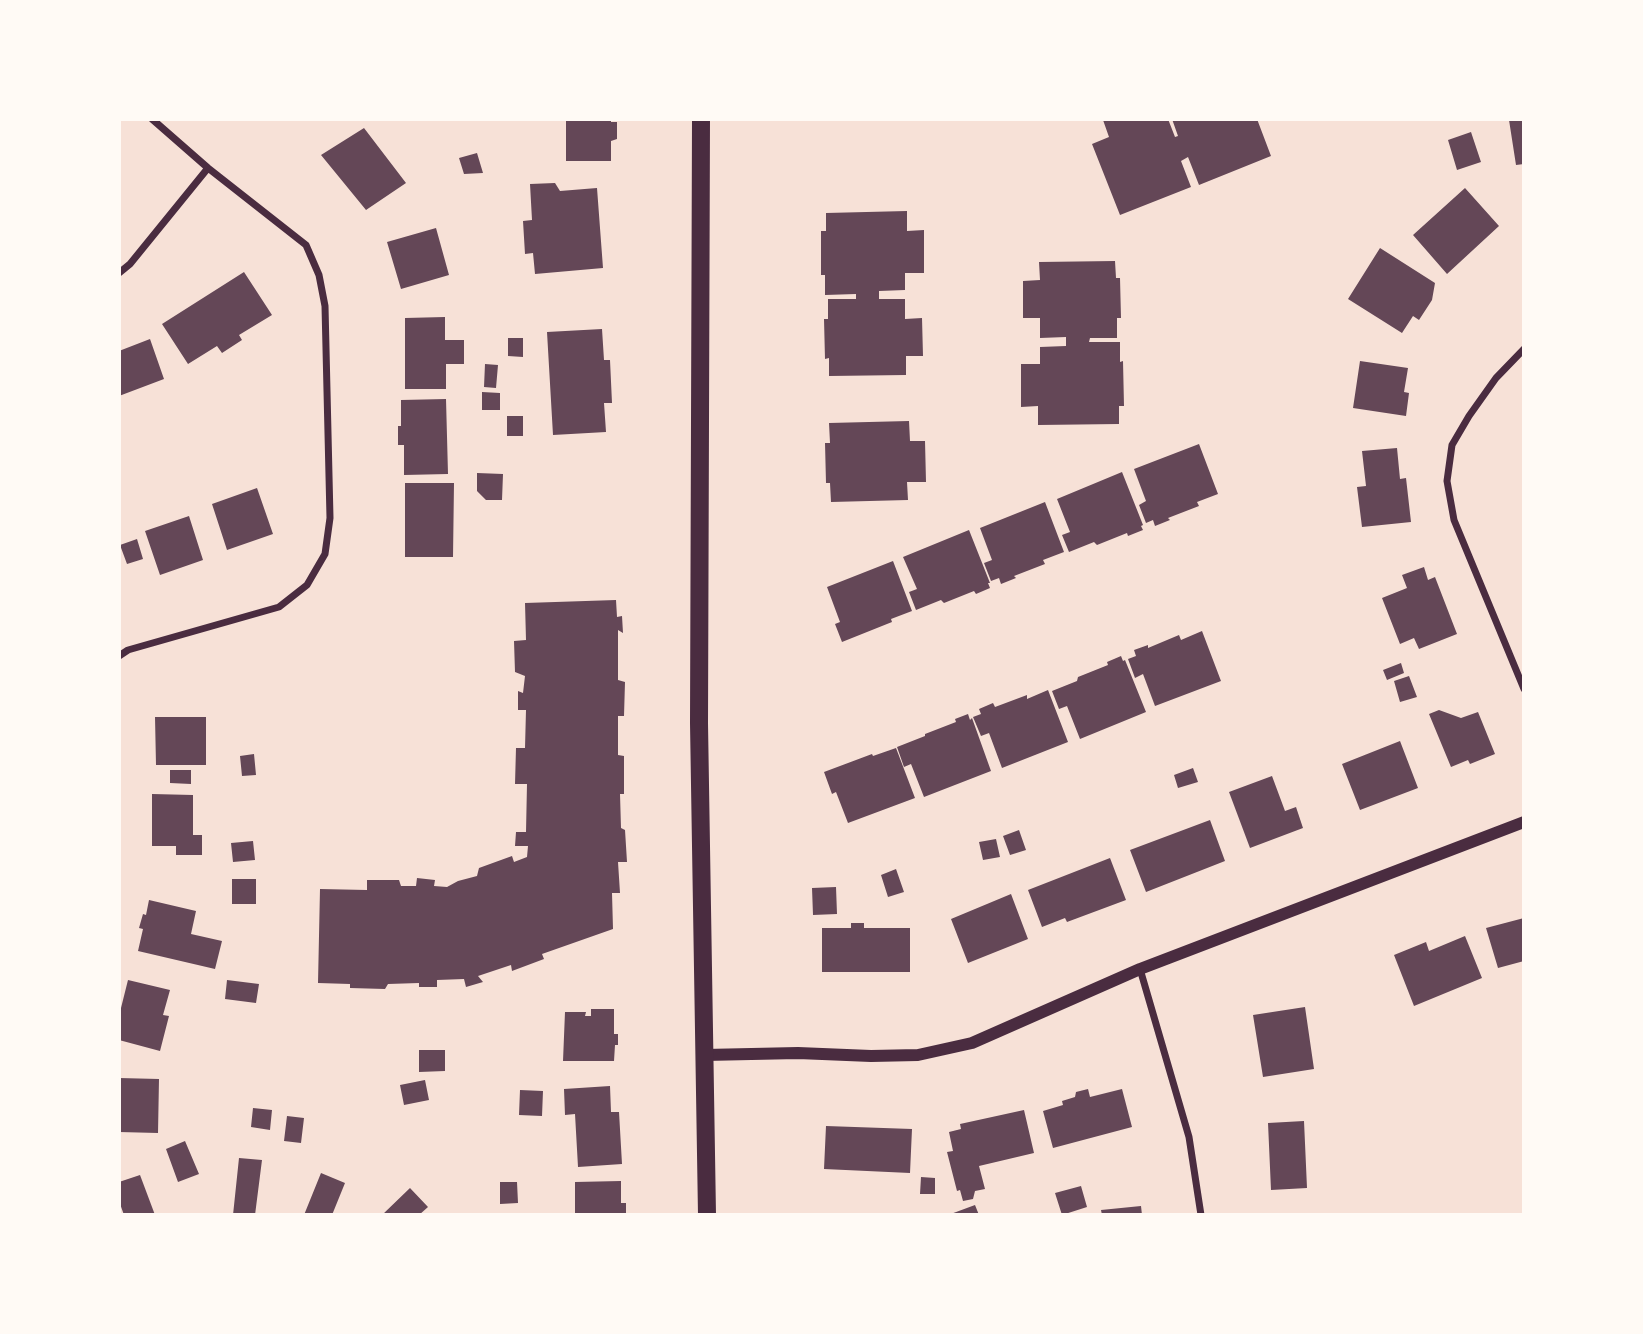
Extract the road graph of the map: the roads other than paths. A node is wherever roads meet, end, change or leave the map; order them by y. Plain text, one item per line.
1 (152, 119) edge
2 (701, 119) edge
3 (208, 167) junction
4 (119, 273) edge
5 (1524, 349) edge
6 (119, 656) edge
7 (1524, 689) edge
8 (1524, 822) edge
9 (1140, 969) junction
10 (705, 1055) junction
11 (707, 1215) edge
12 (1200, 1215) edge

1 - 3 street
2 - 10 main road
3 - 4 street
3 - 6 street
5 - 7 street
8 - 9 street
9 - 10 street
9 - 12 street
10 - 11 main road

